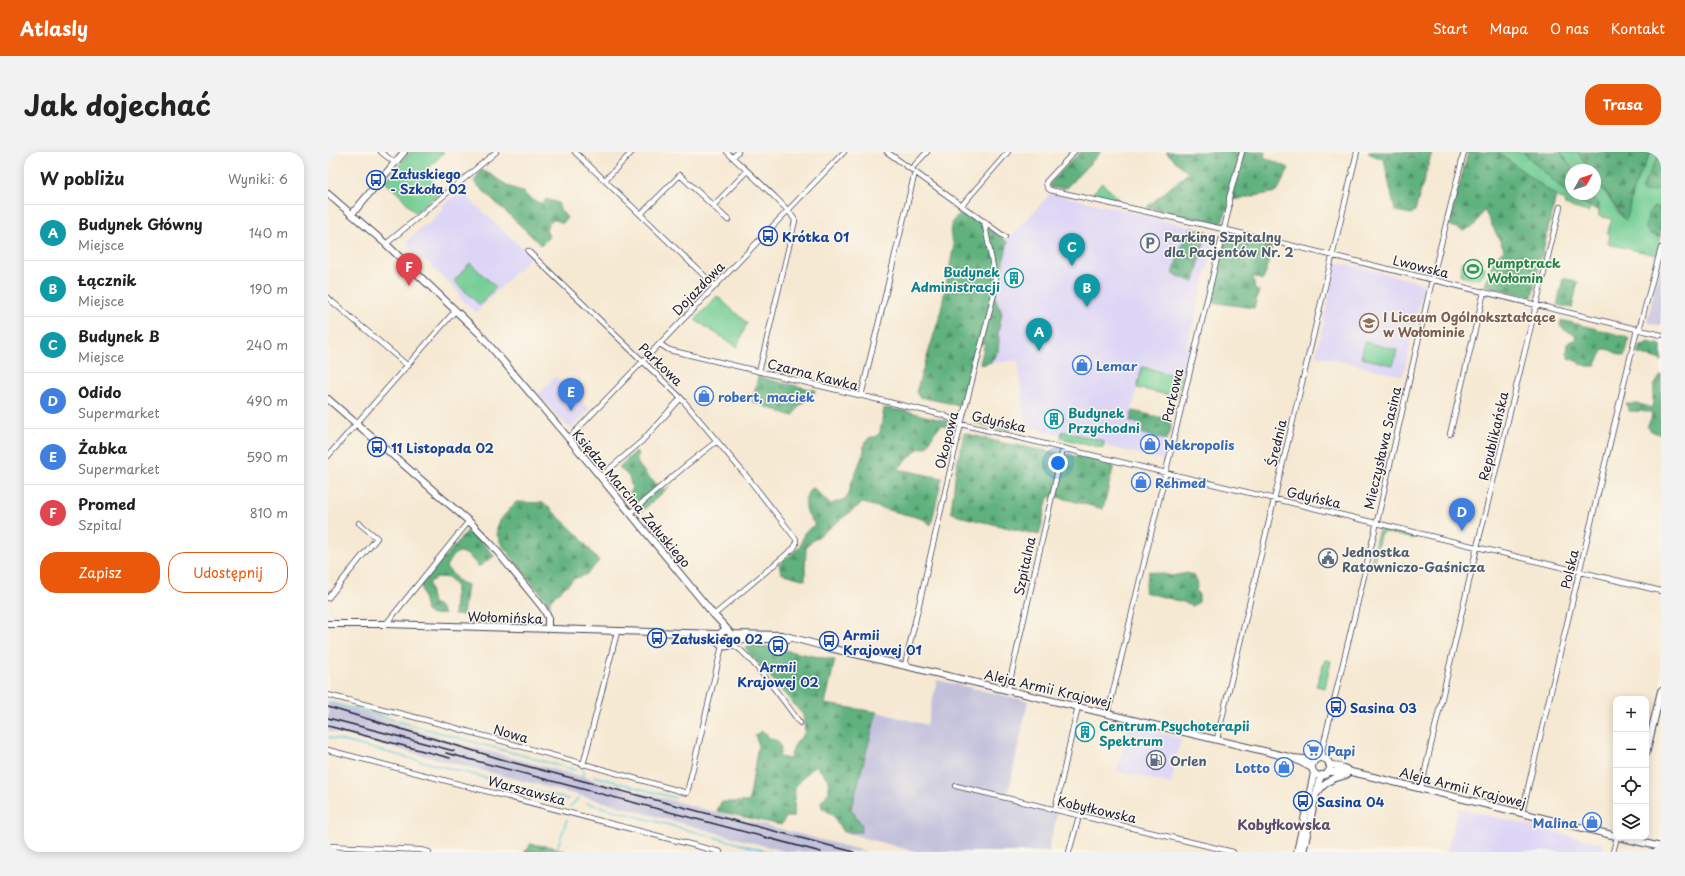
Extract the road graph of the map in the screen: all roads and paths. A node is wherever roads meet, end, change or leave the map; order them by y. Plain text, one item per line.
1 (381, 152) edge
2 (404, 152) edge
3 (496, 152) edge
4 (575, 152) edge
5 (632, 152) edge
6 (727, 152) edge
7 (738, 152) edge
8 (844, 152) edge
9 (887, 152) edge
10 (927, 152) edge
11 (1008, 152) edge
12 (1074, 152) edge
13 (1242, 152) edge
14 (1357, 152) edge
15 (1464, 152) edge
16 (732, 158) junction
17 (395, 163) junction
18 (747, 171) junction
19 (913, 171) junction
20 (605, 180) junction
21 (328, 194) edge
22 (962, 205) junction
23 (713, 206) junction
24 (1560, 206) dead end
25 (788, 211) junction
26 (352, 214) junction
27 (641, 214) junction
28 (728, 220) dead end
29 (984, 221) junction
30 (1223, 229) junction
31 (1005, 237) dead end
32 (386, 244) junction
33 (1661, 248) edge
34 (528, 251) dead end
35 (1332, 255) junction
36 (1432, 280) junction
37 (715, 286) junction
38 (1484, 292) junction
39 (328, 298) edge
40 (1535, 305) junction
41 (455, 311) junction
42 (1638, 330) junction
43 (1661, 335) edge
44 (660, 344) junction
45 (642, 361) junction
46 (408, 366) junction
47 (759, 372) junction
48 (860, 396) junction
49 (681, 398) junction
50 (328, 399) edge
51 (357, 424) junction
52 (961, 424) junction
53 (1450, 434) dead end
54 (568, 439) junction
55 (717, 441) junction
56 (1063, 448) junction
57 (328, 456) edge
58 (1165, 472) junction
59 (600, 477) junction
60 (1274, 498) junction
61 (630, 514) junction
62 (469, 521) junction
63 (359, 523) dead end
64 (1376, 523) junction
65 (1477, 547) junction
66 (1580, 572) junction
67 (1661, 591) edge
68 (328, 598) edge
69 (714, 615) junction
70 (328, 624) edge
71 (386, 624) junction
72 (548, 629) junction
73 (617, 632) junction
74 (730, 632) junction
75 (719, 633) junction
76 (681, 634) junction
77 (797, 640) junction
78 (717, 641) junction
79 (732, 643) junction
80 (722, 646) junction
81 (905, 665) junction
82 (1008, 690) junction
83 (1661, 691) edge
84 (328, 695) edge
85 (1078, 706) junction
86 (1108, 713) junction
87 (800, 723) dead end
88 (1217, 739) junction
89 (1649, 741) edge
90 (328, 750) edge
91 (1322, 750) junction
92 (1293, 758) junction
93 (1324, 759) junction
94 (1316, 760) junction
95 (1329, 764) junction
96 (583, 765) junction
97 (1313, 770) junction
98 (1354, 772) junction
99 (1325, 774) junction
100 (956, 786) dead end
101 (1421, 788) junction
102 (1316, 795) junction
103 (1054, 810) junction
104 (1522, 813) junction
105 (1078, 816) junction
106 (1613, 836) edge
107 (1618, 840) edge
108 (1632, 840) edge
109 (328, 846) edge
110 (1661, 847) edge
111 (364, 850) edge
112 (429, 852) edge
113 (720, 852) edge
114 (1069, 852) edge
115 (1233, 852) edge
116 (1297, 852) edge
117 (1303, 852) edge
118 (1613, 852) edge

1 - 17 street
2 - 17 street
3 - 32 street
4 - 20 street
5 - 20 street
6 - 16 street
7 - 16 street
8 - 25 street, Dojazdowa
9 - 19 street
10 - 19 street
11 - 22 street
12 - 30 street, Lwowska
13 - 30 street, Parkowa
14 - 35 street, Średnia
15 - 36 street, Mieczysława Sasina
16 - 18 street
17 - 26 street
18 - 23 street
18 - 25 street
19 - 22 street
19 - 48 street
20 - 27 street
21 - 26 street, Księdza Marcina Załuskiego
22 - 29 street
23 - 27 street
23 - 28 street
24 - 40 street, Republikańska
25 - 37 street, Dojazdowa
25 - 47 street
26 - 32 street, Księdza Marcina Załuskiego
27 - 37 street
29 - 31 street
29 - 52 street, Okopowa
30 - 35 street, Lwowska
30 - 58 street, Parkowa
32 - 41 street, Księdza Marcina Załuskiego
33 - 42 street, Polska
34 - 45 street, Parkowa
35 - 36 street, Lwowska
35 - 60 street, Średnia
36 - 38 street, Lwowska
36 - 64 street, Mieczysława Sasina
37 - 44 street, Dojazdowa
38 - 40 street, Lwowska
38 - 53 street
39 - 46 street
40 - 42 street, Lwowska
40 - 65 street, Republikańska
41 - 46 street
41 - 54 street, Księdza Marcina Załuskiego
42 - 43 street, Lwowska
42 - 66 street, Polska
44 - 45 street, Dojazdowa
44 - 47 street, Czarna Kawka
45 - 49 street, Parkowa
45 - 54 street, Dojazdowa
46 - 51 street
47 - 48 street, Czarna Kawka
48 - 52 street, Czarna Kawka
49 - 55 street, Parkowa
49 - 59 street
50 - 51 street
51 - 57 street
51 - 62 street
52 - 56 street, Gdyńska
52 - 81 street, Okopowa
54 - 59 street, Księdza Marcina Załuskiego
55 - 61 street
55 - 69 street, Parkowa
56 - 58 street, Gdyńska
56 - 82 street, Szpitalna
58 - 60 street, Gdyńska
58 - 86 street, Parkowa
59 - 61 street, Księdza Marcina Załuskiego
60 - 64 street, Gdyńska
60 - 88 street, Średnia
61 - 69 street, Księdza Marcina Załuskiego
62 - 71 street
62 - 72 street
63 - 68 street
64 - 65 street, Gdyńska
64 - 91 street, Mieczysława Sasina
65 - 66 street, Gdyńska
65 - 101 street, Republikańska
66 - 67 street, Gdyńska
66 - 104 street, Polska
69 - 74 street, Księdza Marcina Załuskiego
69 - 75 street, Księdza Marcina Załuskiego
70 - 71 street, Wołomińska
71 - 72 street, Wołomińska
72 - 73 street, Wołomińska
73 - 76 street, Wołomińska
73 - 96 street
74 - 75 street
74 - 77 street, Aleja Armii Krajowej
74 - 79 street
75 - 76 street, Wołomińska
75 - 78 street
76 - 78 street, Wołomińska
77 - 79 street, Aleja Armii Krajowej
77 - 81 street, Aleja Armii Krajowej
78 - 80 street
79 - 80 street
79 - 87 street
80 - 96 street, Nowa
81 - 82 street, Aleja Armii Krajowej
82 - 85 street, Aleja Armii Krajowej
83 - 89 street
84 - 96 street, Nowa
85 - 86 street, Aleja Armii Krajowej
85 - 103 street
86 - 88 street, Aleja Armii Krajowej
88 - 92 street, Aleja Armii Krajowej
90 - 113 street, Warszawska
91 - 93 street, Mieczysława Sasina
91 - 94 street, Mieczysława Sasina
92 - 94 street, Aleja Armii Krajowej
92 - 97 street, Aleja Armii Krajowej
93 - 94 street, Aleja Armii Krajowej
93 - 95 street
94 - 97 street
95 - 98 street, Aleja Armii Krajowej
95 - 99 street
97 - 99 street, Aleja Armii Krajowej
97 - 116 street
98 - 99 street, Aleja Armii Krajowej
98 - 101 street, Aleja Armii Krajowej
98 - 102 street
99 - 102 street
100 - 103 street, Kobyłkowska
101 - 104 street, Aleja Armii Krajowej
102 - 117 street
103 - 105 street, Kobyłkowska
104 - 106 street, Aleja Armii Krajowej
105 - 114 street
105 - 115 street, Kobyłkowska
107 - 118 street
108 - 110 street, Aleja Armii Krajowej
109 - 111 street
111 - 112 street

